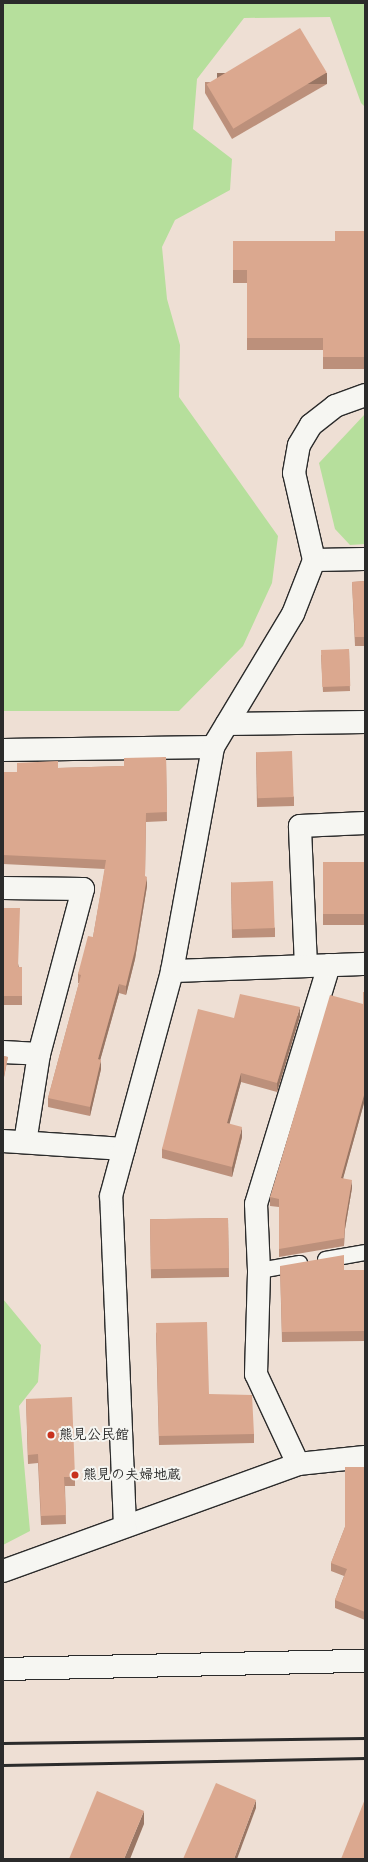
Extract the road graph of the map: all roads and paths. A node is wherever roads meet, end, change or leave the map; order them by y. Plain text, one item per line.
1 (365, 395) edge
2 (365, 559) edge
3 (314, 560) junction
4 (365, 722) edge
5 (227, 724) junction
6 (213, 747) junction
7 (3, 750) edge
8 (365, 824) edge
9 (3, 888) edge
10 (365, 964) edge
11 (329, 965) junction
12 (306, 966) junction
13 (172, 971) junction
14 (3, 1052) edge
15 (39, 1054) junction
16 (3, 1140) edge
17 (25, 1142) junction
18 (124, 1149) junction
19 (365, 1252) edge
20 (259, 1270) junction
21 (365, 1457) edge
22 (298, 1464) junction
23 (125, 1526) junction
24 (3, 1571) edge
25 (365, 1661) edge
26 (3, 1669) edge

1 - 3 street
2 - 3 street
3 - 5 street
4 - 5 street
5 - 6 street
6 - 7 street
6 - 13 street
8 - 12 street
9 - 15 street
10 - 11 street
11 - 12 street
11 - 20 street
12 - 13 street
13 - 18 street
14 - 15 street
15 - 17 street
16 - 17 street
17 - 18 street
18 - 23 street
19 - 20 lane
20 - 22 street
21 - 22 street
22 - 23 street
23 - 24 street
25 - 26 street

